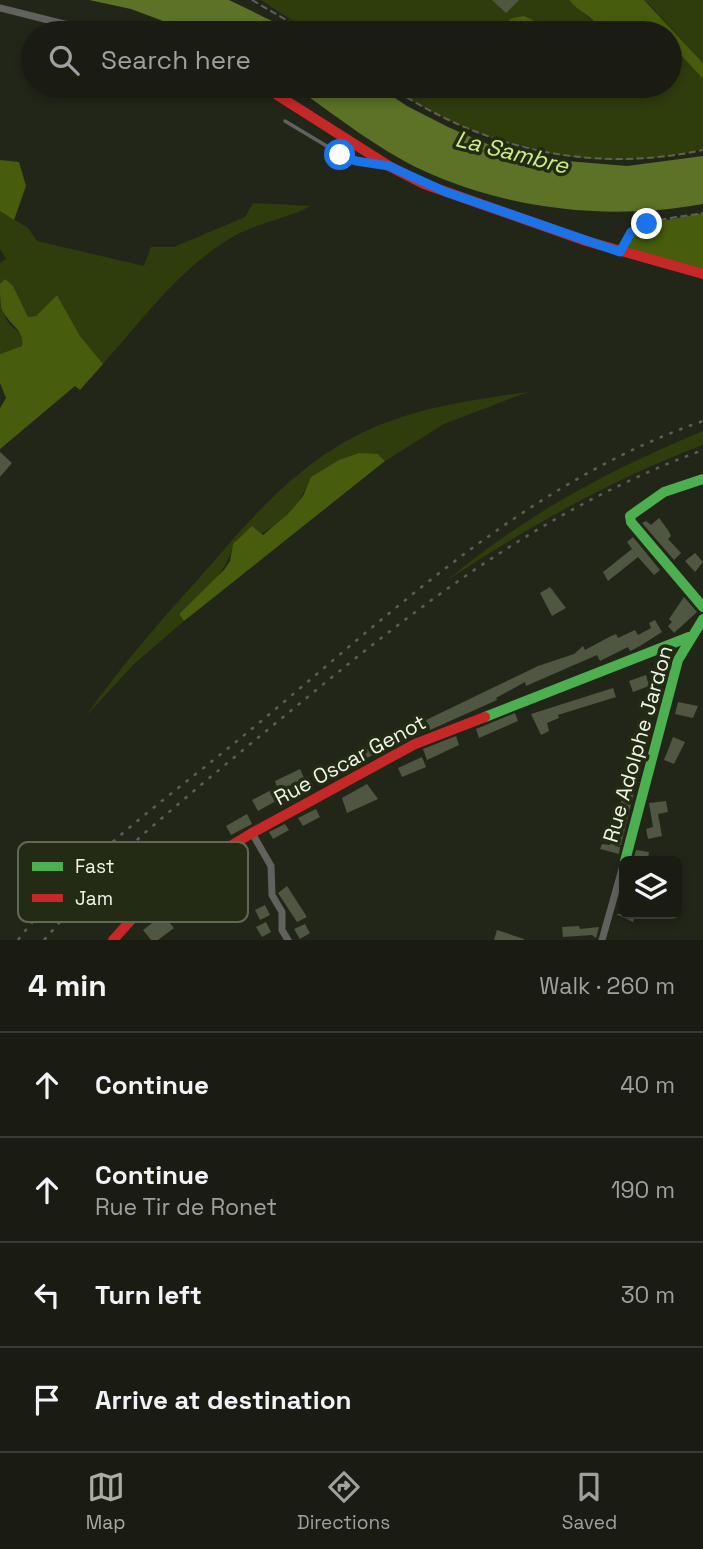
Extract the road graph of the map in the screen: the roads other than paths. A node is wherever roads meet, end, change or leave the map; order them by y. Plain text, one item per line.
1 (0, 8) edge
2 (52, 21) edge
3 (282, 98) edge
4 (285, 121) dead end
5 (389, 166) junction
6 (703, 274) edge
7 (703, 479) edge
8 (703, 607) edge
9 (703, 619) edge
10 (689, 637) junction
11 (252, 833) junction
12 (237, 842) edge
13 (626, 856) edge
14 (619, 880) edge
15 (129, 922) edge
16 (113, 940) edge
17 (288, 940) edge
18 (602, 940) edge

1 - 2 street
3 - 5 street
4 - 5 lane
5 - 6 street
7 - 8 street
9 - 10 street
10 - 11 street, Rue Oscar Genot
10 - 13 street, Rue Adolphe Jardon
11 - 12 street, Rue Oscar Genot
11 - 17 street
14 - 18 street, Rue Adolphe Jardon
15 - 16 street, Rue Oscar Genot

